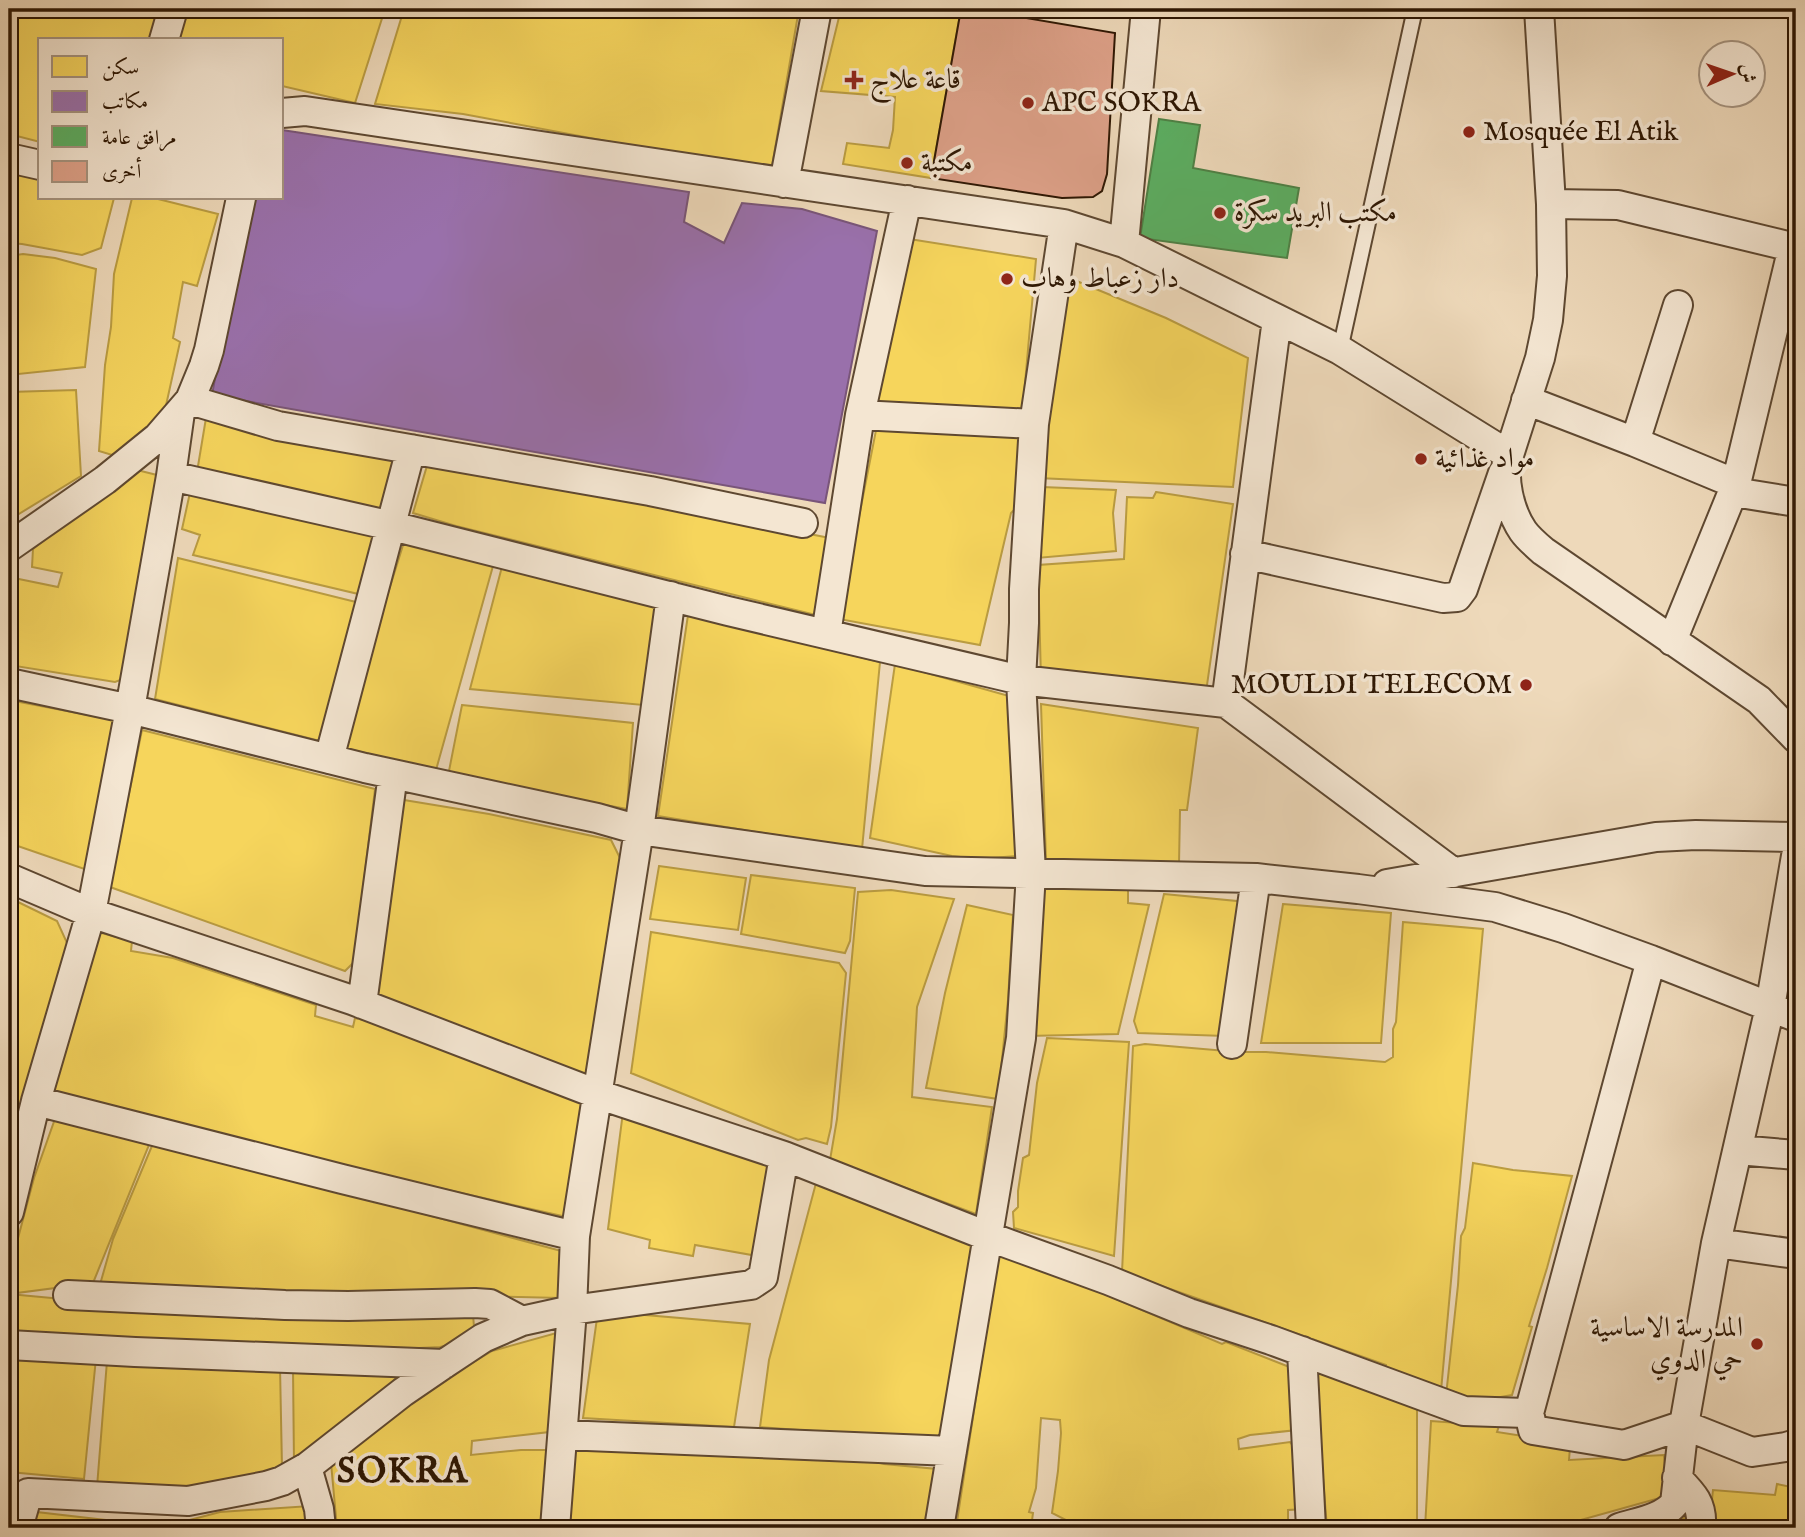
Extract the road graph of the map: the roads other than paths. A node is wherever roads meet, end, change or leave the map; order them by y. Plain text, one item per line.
1 (173, 9) edge
2 (817, 9) edge
3 (1146, 9) edge
4 (1415, 9) edge
5 (1539, 9) edge
6 (165, 38) edge
7 (284, 113) edge
8 (9, 158) edge
9 (38, 165) edge
10 (784, 183) junction
11 (241, 200) edge
12 (907, 200) junction
13 (1551, 204) junction
14 (1064, 224) junction
15 (1124, 243) junction
16 (1795, 247) edge
17 (1678, 305) dead end
18 (1277, 319) junction
19 (1786, 320) edge
20 (1340, 351) junction
21 (1526, 400) junction
22 (185, 406) junction
23 (860, 415) junction
24 (1034, 424) junction
25 (1635, 442) junction
26 (411, 449) junction
27 (1507, 460) junction
28 (172, 476) junction
29 (1735, 488) junction
30 (1796, 502) edge
31 (803, 523) dead end
32 (392, 526) junction
33 (9, 547) edge
34 (1245, 554) junction
35 (671, 596) junction
36 (826, 634) junction
37 (1672, 641) junction
38 (1020, 680) junction
39 (9, 683) edge
40 (1226, 703) junction
41 (130, 709) junction
42 (1796, 737) edge
43 (329, 759) junction
44 (393, 774) junction
45 (639, 831) junction
46 (1796, 837) edge
47 (1796, 856) edge
48 (1031, 873) junction
49 (1454, 873) junction
50 (1256, 878) junction
51 (9, 879) edge
52 (1359, 889) junction
53 (90, 913) junction
54 (1651, 960) junction
55 (362, 1004) junction
56 (1770, 1007) junction
57 (1796, 1017) edge
58 (1232, 1044) dead end
59 (597, 1094) junction
60 (36, 1101) junction
61 (1738, 1150) junction
62 (1796, 1155) edge
63 (784, 1156) junction
64 (9, 1212) edge
65 (575, 1236) junction
66 (987, 1236) junction
67 (1716, 1243) junction
68 (1796, 1254) edge
69 (68, 1295) dead end
70 (572, 1310) junction
71 (522, 1321) junction
72 (9, 1345) edge
73 (1302, 1351) junction
74 (444, 1364) junction
75 (1529, 1413) junction
76 (1685, 1425) junction
77 (563, 1435) junction
78 (1796, 1444) edge
79 (952, 1451) junction
80 (307, 1467) junction
81 (1678, 1478) junction
82 (19, 1491) edge
83 (18, 1528) edge
84 (321, 1528) edge
85 (555, 1528) edge
86 (939, 1528) edge
87 (1311, 1528) edge
88 (1619, 1528) edge
89 (1701, 1528) edge

1 - 6 street
2 - 10 street
3 - 15 street
4 - 20 lane
5 - 13 street
7 - 10 street
8 - 9 street
10 - 12 street
11 - 22 street
12 - 14 street
12 - 23 street
13 - 16 street
13 - 21 street
14 - 15 street
14 - 24 street
15 - 18 street
16 - 19 street
17 - 25 street
18 - 20 street
18 - 34 street
19 - 29 street
20 - 27 street
21 - 25 street
21 - 27 street
22 - 26 street
22 - 28 street
22 - 33 street
23 - 24 street
23 - 36 street
24 - 38 street
25 - 29 street
26 - 31 street
26 - 32 street
27 - 34 street
27 - 37 street
28 - 32 street
28 - 41 street
29 - 30 street
29 - 37 street
32 - 35 street
32 - 43 street
34 - 40 street
35 - 36 street
35 - 45 street
36 - 38 street
37 - 42 street
38 - 40 street
38 - 48 street
39 - 41 street
40 - 49 street
41 - 43 street
41 - 53 street
43 - 44 street
44 - 45 street
44 - 55 street
45 - 48 street
45 - 59 street
46 - 49 street
47 - 56 street
48 - 50 street
48 - 66 street
49 - 52 street
50 - 52 street
50 - 58 street
51 - 53 street
52 - 54 street
53 - 55 street
53 - 60 street
54 - 56 street
54 - 75 street
55 - 59 street
56 - 57 street
56 - 61 street
59 - 63 street
59 - 65 street
60 - 64 street
60 - 65 street
61 - 62 street
61 - 67 street
63 - 66 street
63 - 70 street
65 - 70 street
66 - 73 street
66 - 79 street
67 - 68 street
67 - 76 street
69 - 71 street
70 - 71 street
70 - 77 street
71 - 74 street
72 - 74 street
73 - 75 street
73 - 87 street
74 - 80 street
75 - 76 street
76 - 78 street
76 - 81 street
77 - 79 street
77 - 85 street
79 - 86 street
80 - 82 street
80 - 84 street
81 - 88 street
81 - 89 street
82 - 83 street

